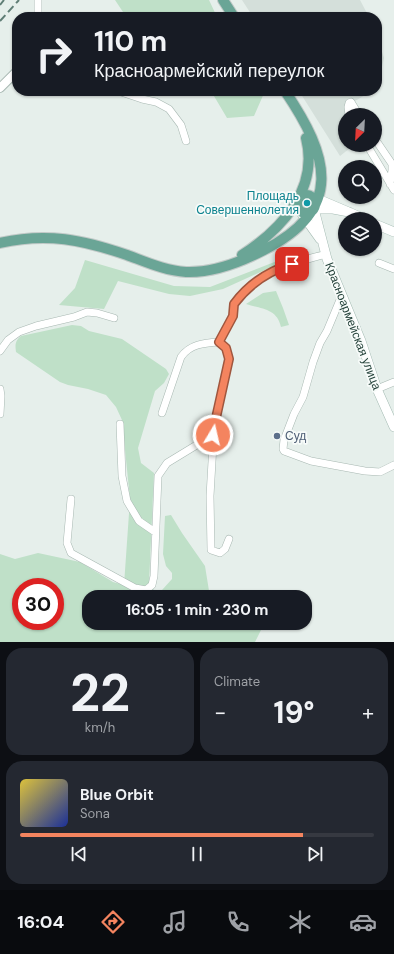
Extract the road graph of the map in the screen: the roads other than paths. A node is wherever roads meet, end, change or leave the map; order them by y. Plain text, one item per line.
1 (38, 0) edge
2 (224, 0) edge
3 (38, 12) edge
4 (231, 12) edge
5 (12, 76) edge
6 (0, 88) edge
7 (131, 96) edge
8 (288, 96) edge
9 (348, 108) edge
10 (355, 108) edge
11 (298, 111) junction
12 (186, 140) dead end
13 (382, 149) edge
14 (370, 152) edge
15 (392, 187) edge
16 (315, 198) junction
17 (298, 200) junction
18 (314, 209) junction
19 (300, 211) junction
20 (349, 212) joint
21 (306, 220) junction
22 (382, 227) edge
23 (394, 232) edge
24 (0, 243) edge
25 (325, 250) junction
26 (379, 263) dead end
27 (217, 268) junction
28 (394, 269) edge
29 (342, 295) junction
30 (114, 318) dead end
31 (219, 342) junction
32 (0, 351) edge
33 (394, 382) edge
34 (0, 389) edge
35 (377, 389) junction
36 (162, 413) dead end
37 (0, 414) edge
38 (120, 424) dead end
39 (394, 428) edge
40 (213, 435) junction
41 (394, 465) edge
42 (71, 499) dead end
43 (155, 532) junction
44 (229, 539) dead end

1 - 3 street
2 - 4 main road
5 - 6 street
7 - 12 street
8 - 11 main road
9 - 10 street
11 - 16 main road
11 - 17 main road
13 - 15 street
14 - 15 street
16 - 17 main road
16 - 18 main road
16 - 20 main road
17 - 19 main road
17 - 27 main road
18 - 19 main road
18 - 20 main road
18 - 21 main road
18 - 25 main road, Красноармейская улица
19 - 21 main road, Красноармейская улица
21 - 25 main road, Красноармейская улица
21 - 27 main road
22 - 23 main road
24 - 27 main road
25 - 29 main road, Красноармейская улица
25 - 31 street
26 - 28 street
29 - 35 main road, Красноармейская улица
29 - 41 street
30 - 32 street
31 - 36 street
31 - 40 street
33 - 35 street
34 - 37 street
35 - 39 main road, Красноармейская улица
38 - 43 street
40 - 43 street
40 - 44 street
42 - 43 street

